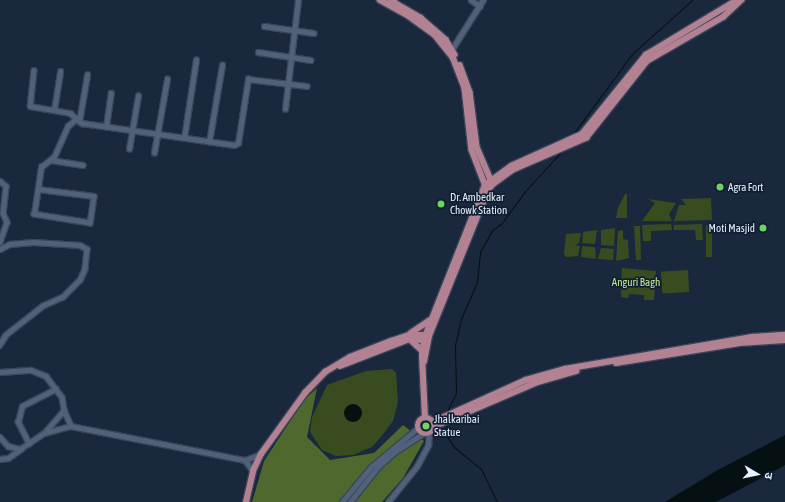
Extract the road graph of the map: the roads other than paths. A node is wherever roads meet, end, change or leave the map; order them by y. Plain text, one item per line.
1 (298, 0) edge
2 (471, 0) edge
3 (483, 0) edge
4 (737, 0) edge
5 (741, 0) edge
6 (385, 1) edge
7 (480, 6) junction
8 (264, 26) dead end
9 (295, 30) junction
10 (314, 33) dead end
11 (452, 49) junction
12 (258, 52) dead end
13 (292, 57) junction
14 (645, 59) junction
15 (196, 60) dead end
16 (310, 60) dead end
17 (222, 65) dead end
18 (34, 70) dead end
19 (60, 71) dead end
20 (87, 75) dead end
21 (168, 79) dead end
22 (288, 83) junction
23 (307, 86) dead end
24 (111, 93) dead end
25 (138, 96) dead end
26 (285, 109) dead end
27 (54, 110) junction
28 (78, 120) junction
29 (106, 127) junction
30 (132, 131) junction
31 (157, 135) junction
32 (184, 138) junction
33 (209, 142) junction
34 (129, 150) dead end
35 (154, 154) dead end
36 (540, 155) junction
37 (51, 160) junction
38 (477, 165) junction
39 (83, 166) dead end
40 (484, 168) junction
41 (502, 171) junction
42 (0, 181) edge
43 (492, 182) junction
44 (487, 187) junction
45 (38, 189) junction
46 (480, 194) junction
47 (0, 242) edge
48 (0, 249) edge
49 (432, 318) junction
50 (785, 335) edge
51 (410, 337) junction
52 (427, 337) junction
53 (785, 340) edge
54 (0, 345) edge
55 (422, 350) junction
56 (424, 364) junction
57 (0, 372) edge
58 (56, 389) junction
59 (64, 410) junction
60 (451, 416) junction
61 (425, 418) junction
62 (433, 425) junction
63 (71, 426) junction
64 (419, 427) junction
65 (44, 433) junction
66 (426, 433) junction
67 (0, 437) edge
68 (29, 444) junction
69 (23, 448) junction
70 (261, 454) junction
71 (0, 459) edge
72 (246, 460) junction
73 (253, 471) junction
74 (246, 502) edge
75 (342, 502) edge
76 (350, 502) edge
77 (388, 502) edge

1 - 9 street
2 - 7 street
3 - 7 street
4 - 14 main road
5 - 14 main road
6 - 11 main road
6 - 38 main road
7 - 11 street
8 - 9 street
9 - 10 street
9 - 13 street
11 - 40 main road
12 - 13 street
13 - 16 street
13 - 22 street
14 - 36 main road
15 - 32 street
17 - 33 street
18 - 27 street
19 - 27 street
20 - 28 street
21 - 31 street
22 - 23 street
22 - 26 street
22 - 33 street
24 - 29 street
25 - 30 street
27 - 28 street
28 - 29 street
28 - 37 street
29 - 30 street
30 - 31 street
30 - 34 street
31 - 32 street
31 - 35 street
32 - 33 street
36 - 41 main road
36 - 43 main road
37 - 39 street
37 - 45 street
38 - 44 main road
38 - 46 main road
40 - 41 main road
40 - 43 main road
41 - 43 main road
42 - 47 street
43 - 44 main road
44 - 46 main road
44 - 52 main road
45 - 45 street
46 - 49 main road
48 - 54 street
49 - 51 main road
49 - 52 main road
50 - 60 main road
51 - 52 main road
51 - 55 main road
51 - 70 main road
52 - 55 main road
52 - 56 main road
53 - 60 main road
55 - 56 main road
56 - 61 main road
57 - 58 street
58 - 59 street
58 - 68 street
59 - 63 street
59 - 65 street
60 - 62 main road
61 - 62 main road
61 - 64 main road
62 - 66 main road
63 - 65 street
63 - 72 street
64 - 66 main road
64 - 75 street
65 - 68 street
66 - 76 street
66 - 77 street
67 - 69 street
68 - 69 street
69 - 71 street
70 - 72 street
70 - 73 main road
72 - 73 street
73 - 74 main road

